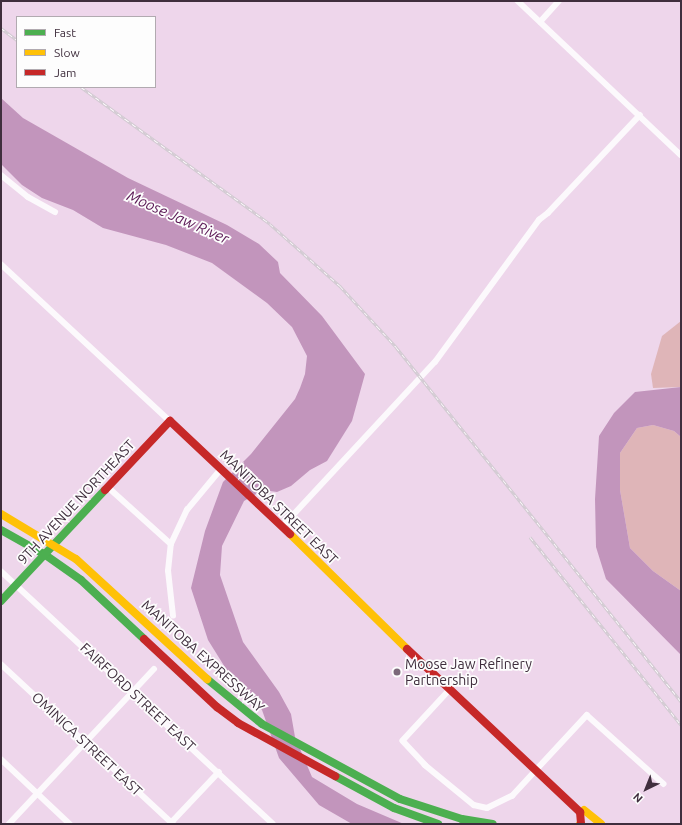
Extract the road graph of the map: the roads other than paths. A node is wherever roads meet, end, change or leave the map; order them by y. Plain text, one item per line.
1 (518, 1) edge
2 (559, 1) edge
3 (540, 22) junction
4 (642, 117) junction
5 (681, 155) edge
6 (1, 175) edge
7 (55, 212) dead end
8 (1, 264) edge
9 (170, 421) junction
10 (223, 471) junction
11 (108, 487) junction
12 (1, 514) edge
13 (282, 526) junction
14 (1, 530) edge
15 (54, 544) junction
16 (171, 544) junction
17 (44, 554) junction
18 (1, 571) edge
19 (16, 585) junction
20 (1, 601) edge
21 (173, 616) dead end
22 (1, 664) edge
23 (154, 669) dead end
24 (450, 690) junction
25 (133, 692) junction
26 (86, 743) junction
27 (1, 759) edge
28 (537, 769) junction
29 (219, 772) junction
30 (664, 784) dead end
31 (37, 794) junction
32 (584, 810) junction
33 (9, 824) edge
34 (70, 824) edge
35 (171, 824) edge
36 (273, 824) edge
37 (438, 824) edge
38 (493, 824) edge
39 (582, 824) edge
40 (601, 824) edge

1 - 3 street
2 - 3 street
3 - 4 street
4 - 5 street
4 - 13 street
6 - 7 street
8 - 9 street, MANITOBA STREET EAST
9 - 10 main road, MANITOBA STREET EAST
9 - 11 main road, 9TH AVENUE NORTHEAST
10 - 13 main road, MANITOBA STREET EAST
10 - 16 street
11 - 15 main road, 9TH AVENUE NORTHEAST
11 - 16 street
12 - 15 main road, MANITOBA EXPRESSWAY
13 - 24 main road, MANITOBA STREET EAST
14 - 17 main road, MANITOBA EXPRESSWAY
15 - 17 main road, 9TH AVENUE NORTHEAST
15 - 38 main road, MANITOBA EXPRESSWAY
16 - 21 street
17 - 19 main road, 9TH AVENUE NORTHEAST
17 - 37 main road, MANITOBA EXPRESSWAY
18 - 19 street, FAIRFORD STREET EAST
19 - 20 main road, 9TH AVENUE NORTHEAST
19 - 25 street, FAIRFORD STREET EAST
22 - 26 street, OMINICA STREET EAST
23 - 25 street
24 - 28 main road, MANITOBA STREET EAST
24 - 28 street
25 - 26 street
25 - 29 street, FAIRFORD STREET EAST
26 - 31 street
26 - 35 street, OMINICA STREET EAST
27 - 31 street
28 - 30 street
28 - 32 main road, MANITOBA STREET EAST
28 - 39 main road, MANITOBA STREET EAST
29 - 35 street
29 - 36 street, FAIRFORD STREET EAST
31 - 33 street
31 - 34 street
32 - 39 main road, MANITOBA STREET EAST
32 - 40 main road

